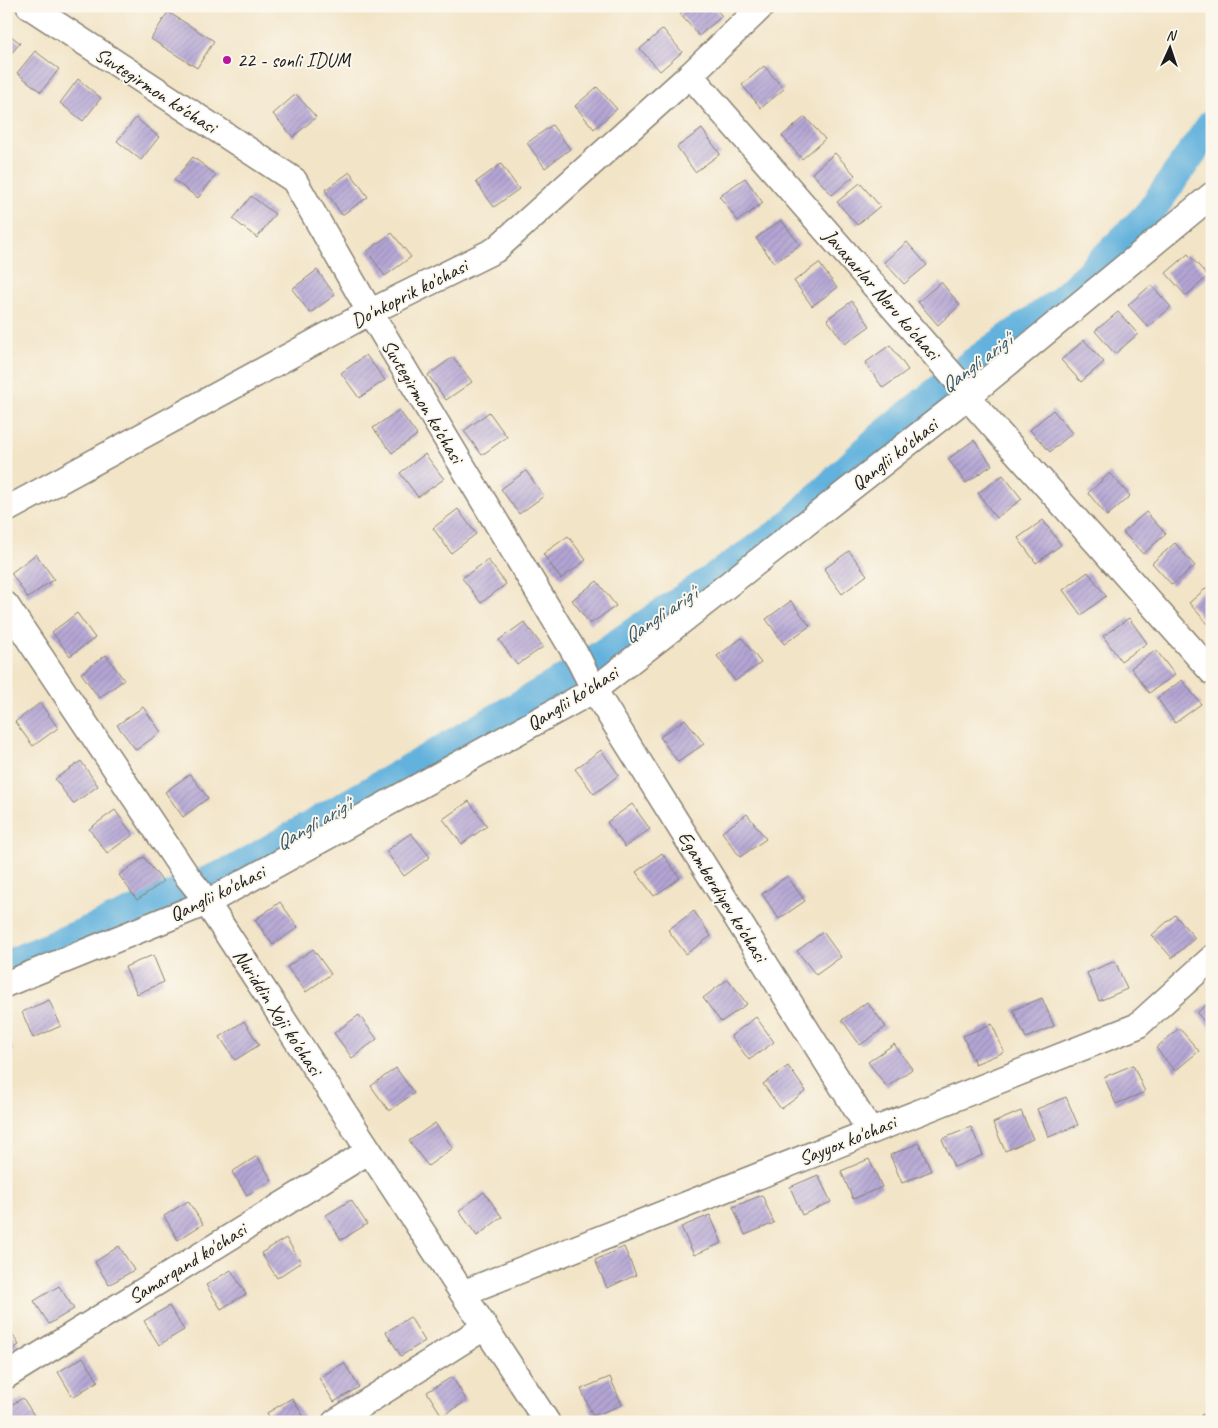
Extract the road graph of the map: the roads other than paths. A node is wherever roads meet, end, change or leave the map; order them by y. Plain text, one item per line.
1 (29, 6) edge
2 (762, 6) edge
3 (690, 75) junction
4 (1212, 195) edge
5 (370, 312) junction
6 (959, 384) junction
7 (6, 510) edge
8 (6, 604) edge
9 (1212, 672) edge
10 (587, 675) junction
11 (197, 890) junction
12 (1212, 958) edge
13 (6, 984) edge
14 (870, 1131) junction
15 (368, 1151) junction
16 (463, 1293) junction
17 (485, 1327) junction
18 (6, 1376) edge
19 (335, 1422) edge
20 (547, 1422) edge

1 - 5 street, Suvtegirmon ko'chasi
2 - 3 street, Do'nkoprik ko'chasi
3 - 5 street, Do'nkoprik ko'chasi
3 - 6 street, Javaxarlar Neru ko'chasi
4 - 6 street, Qanglii ko'chasi
5 - 7 street, Do'nkoprik ko'chasi
5 - 10 street, Suvtegirmon ko'chasi
6 - 9 street, Javaxarlar Neru ko'chasi
6 - 10 street, Qanglii ko'chasi
8 - 11 street, Nuriddin Xoji ko'chasi
10 - 11 street, Qanglii ko'chasi
10 - 14 street, Egamberdiyev ko'chasi
11 - 13 street, Qanglii ko'chasi
11 - 15 street, Nuriddin Xoji ko'chasi
12 - 14 street, Sayyox ko'chasi
14 - 16 street, Sayyox ko'chasi
15 - 16 street, Nuriddin Xoji ko'chasi
15 - 18 street, Samarqand ko'chasi
16 - 17 street, Nuriddin Xoji ko'chasi
17 - 19 street
17 - 20 street, Nuriddin Xoji ko'chasi

